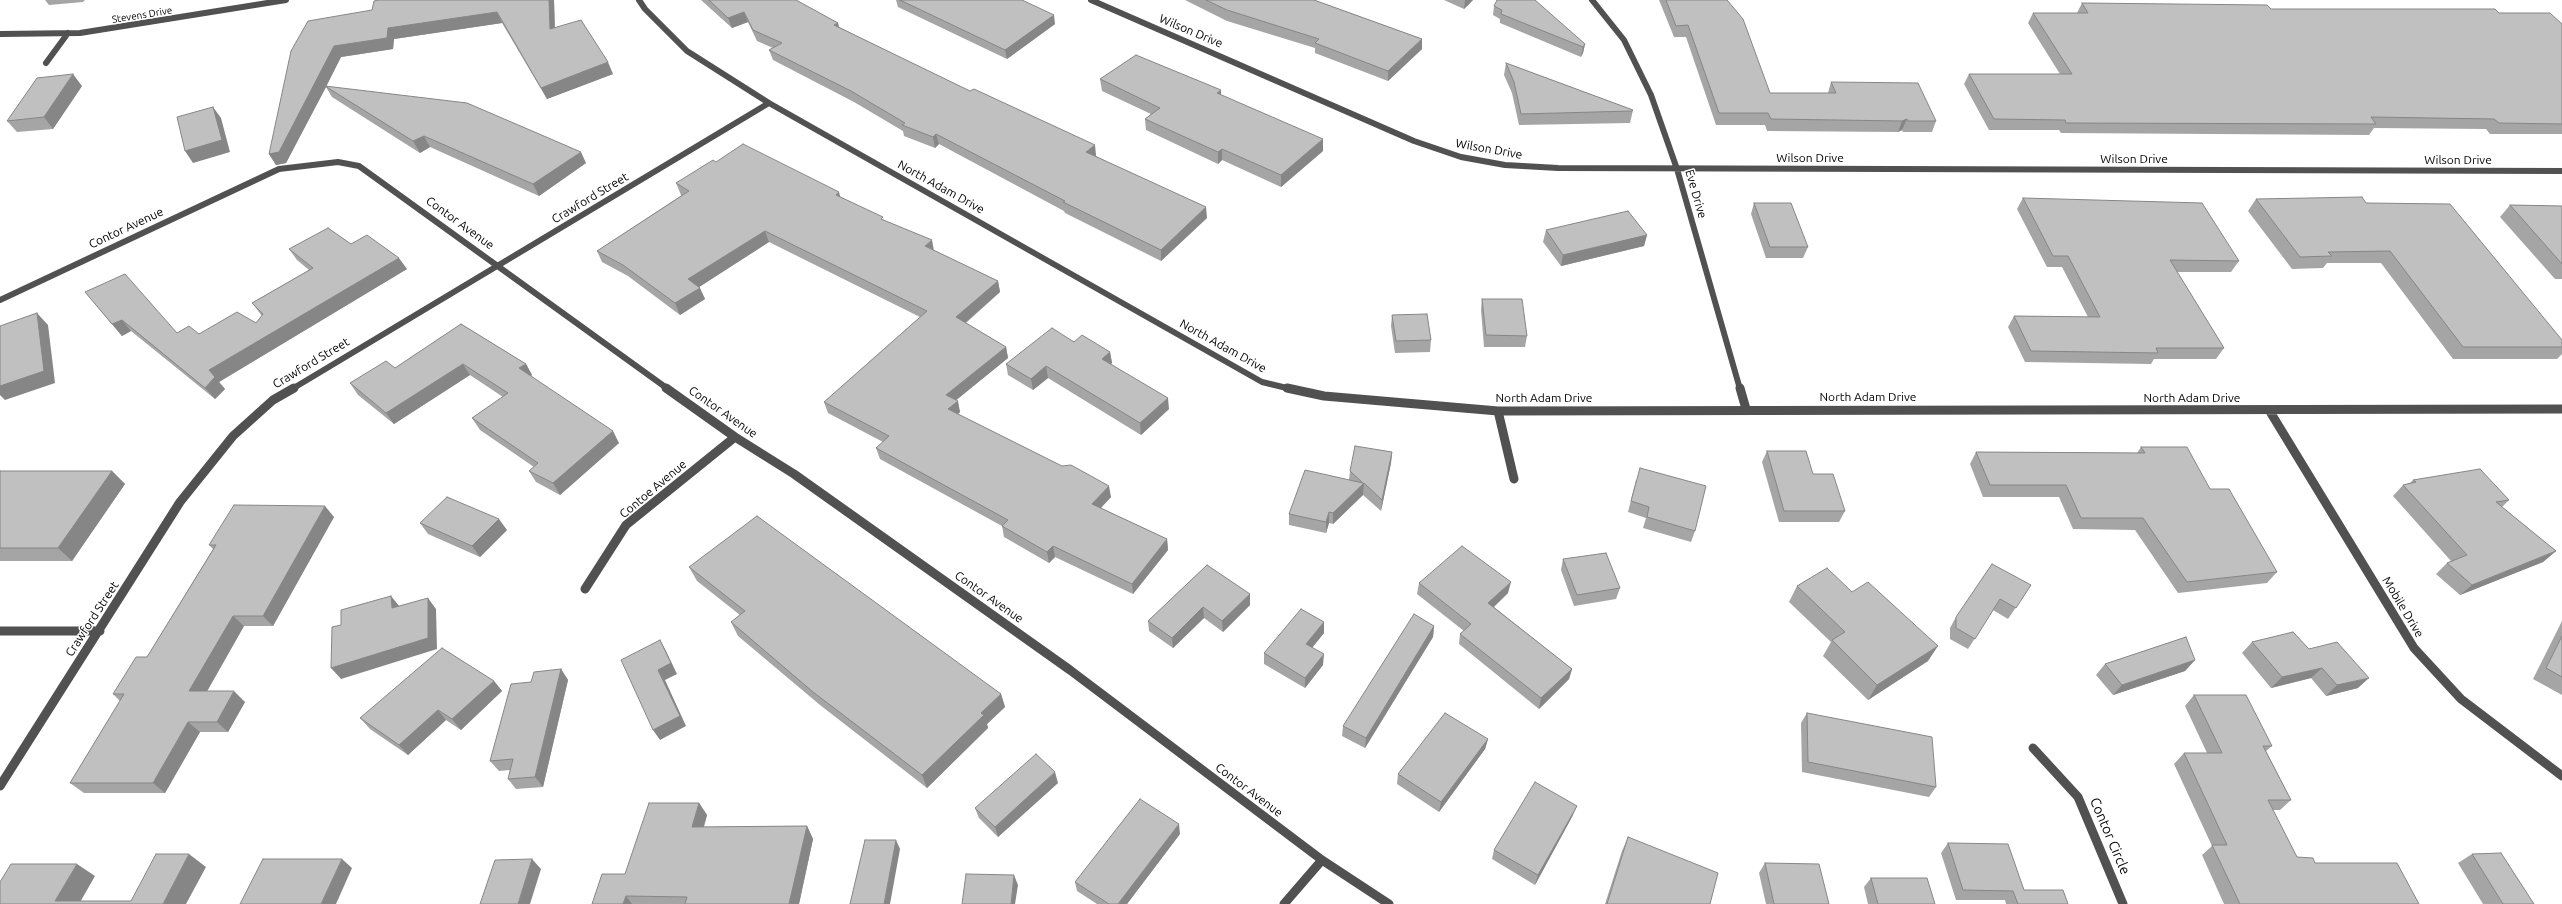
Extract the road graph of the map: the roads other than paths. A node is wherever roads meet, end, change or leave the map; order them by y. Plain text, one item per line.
1 (286, 0) edge
2 (639, 0) edge
3 (1091, 0) edge
4 (1592, 0) edge
5 (68, 33) junction
6 (0, 34) edge
7 (46, 63) dead end
8 (769, 103) junction
9 (1677, 169) junction
10 (2562, 171) edge
11 (499, 266) junction
12 (0, 300) edge
13 (1746, 409) junction
14 (2562, 409) edge
15 (2269, 410) junction
16 (1498, 411) junction
17 (735, 437) junction
18 (1514, 479) dead end
19 (585, 589) dead end
20 (0, 631) edge
21 (100, 631) junction
22 (2033, 748) dead end
23 (2562, 776) edge
24 (0, 786) edge
25 (1322, 860) junction
26 (1284, 904) edge
27 (1389, 904) edge
28 (2123, 904) edge

1 - 5 street, Stevens Drive
2 - 8 street, North Adam Drive
3 - 9 street, Wilson Drive
4 - 9 street, Eve Drive
5 - 6 street, Stevens Drive
5 - 7 street
8 - 11 street, Crawford Street
8 - 16 street, North Adam Drive
9 - 10 street, Wilson Drive
9 - 13 street, Eve Drive
11 - 12 street, Contor Avenue
11 - 17 street, Contor Avenue
11 - 21 street, Crawford Street
13 - 15 street, North Adam Drive
13 - 16 street, North Adam Drive
14 - 15 street, North Adam Drive
15 - 23 street, Mobile Drive
16 - 18 street
17 - 19 street, Contoe Avenue
17 - 25 street, Contor Avenue
20 - 21 street
21 - 24 street, Crawford Street
22 - 28 street, Contor Circle
25 - 26 street
25 - 27 street, Contor Avenue

